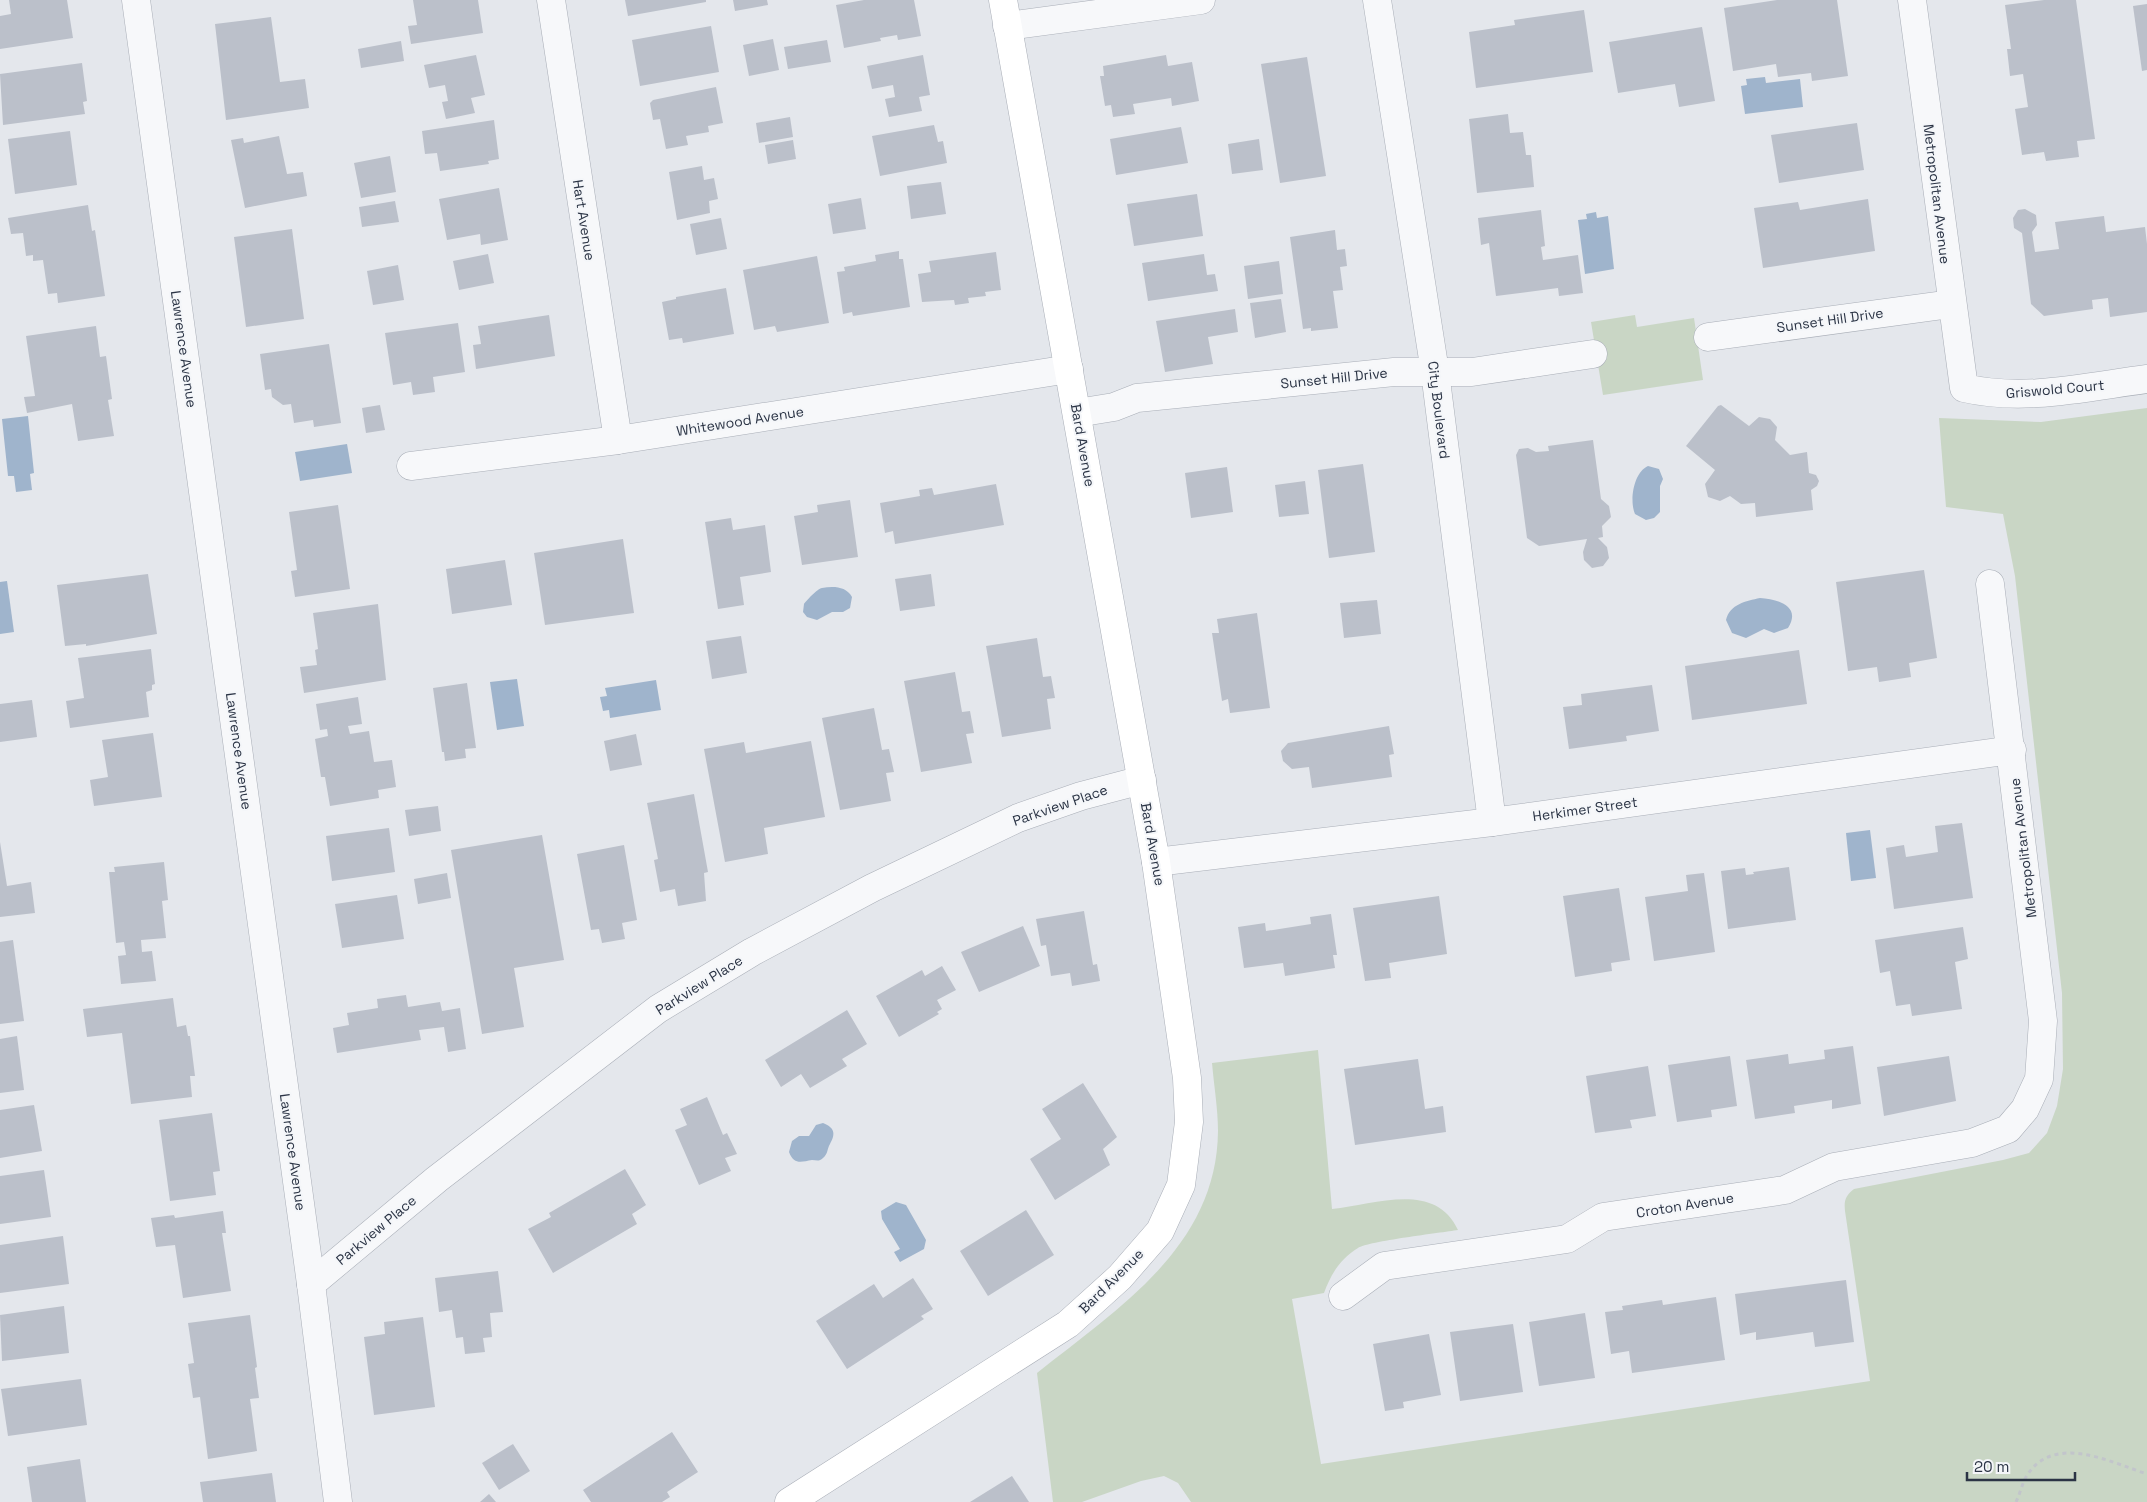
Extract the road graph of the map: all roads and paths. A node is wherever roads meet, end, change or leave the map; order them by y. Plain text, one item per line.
1 (136, 0) edge
2 (551, 0) edge
3 (1201, 0) edge
4 (1377, 0) edge
5 (1912, 0) edge
6 (1005, 13) edge
7 (1951, 304) junction
8 (1708, 337) dead end
9 (1593, 354) dead end
10 (1069, 369) junction
11 (1435, 372) junction
12 (2147, 379) edge
13 (1964, 388) joint
14 (1077, 413) junction
15 (618, 440) junction
16 (411, 466) dead end
17 (1990, 584) dead end
18 (2012, 750) junction
19 (1142, 780) junction
20 (1492, 822) junction
21 (1156, 862) junction
22 (2025, 1109) joint
23 (311, 1284) junction
24 (1343, 1296) dead end
25 (2147, 1474) edge
26 (338, 1502) edge
27 (789, 1502) edge
28 (2016, 1502) edge

1 - 23 street, Lawrence Avenue
2 - 15 street, Hart Avenue
3 - 6 street
4 - 11 street, City Boulevard
5 - 7 street, Metropolitan Avenue
6 - 10 street, Bard Avenue
7 - 8 street, Sunset Hill Drive
7 - 13 street, Metropolitan Avenue
9 - 11 street, Sunset Hill Drive
10 - 14 street, Bard Avenue
10 - 15 street, Whitewood Avenue
11 - 14 street, Sunset Hill Drive
11 - 20 street, City Boulevard
12 - 13 street, Griswold Court
14 - 19 street, Bard Avenue
15 - 16 street, Whitewood Avenue
17 - 18 street, Metropolitan Avenue
18 - 20 street, Herkimer Street
18 - 22 street, Metropolitan Avenue
19 - 21 street, Bard Avenue
19 - 23 street, Parkview Place
20 - 21 street, Herkimer Street
21 - 27 street, Bard Avenue
22 - 24 street, Croton Avenue
23 - 26 street, Lawrence Avenue
25 - 28 path

